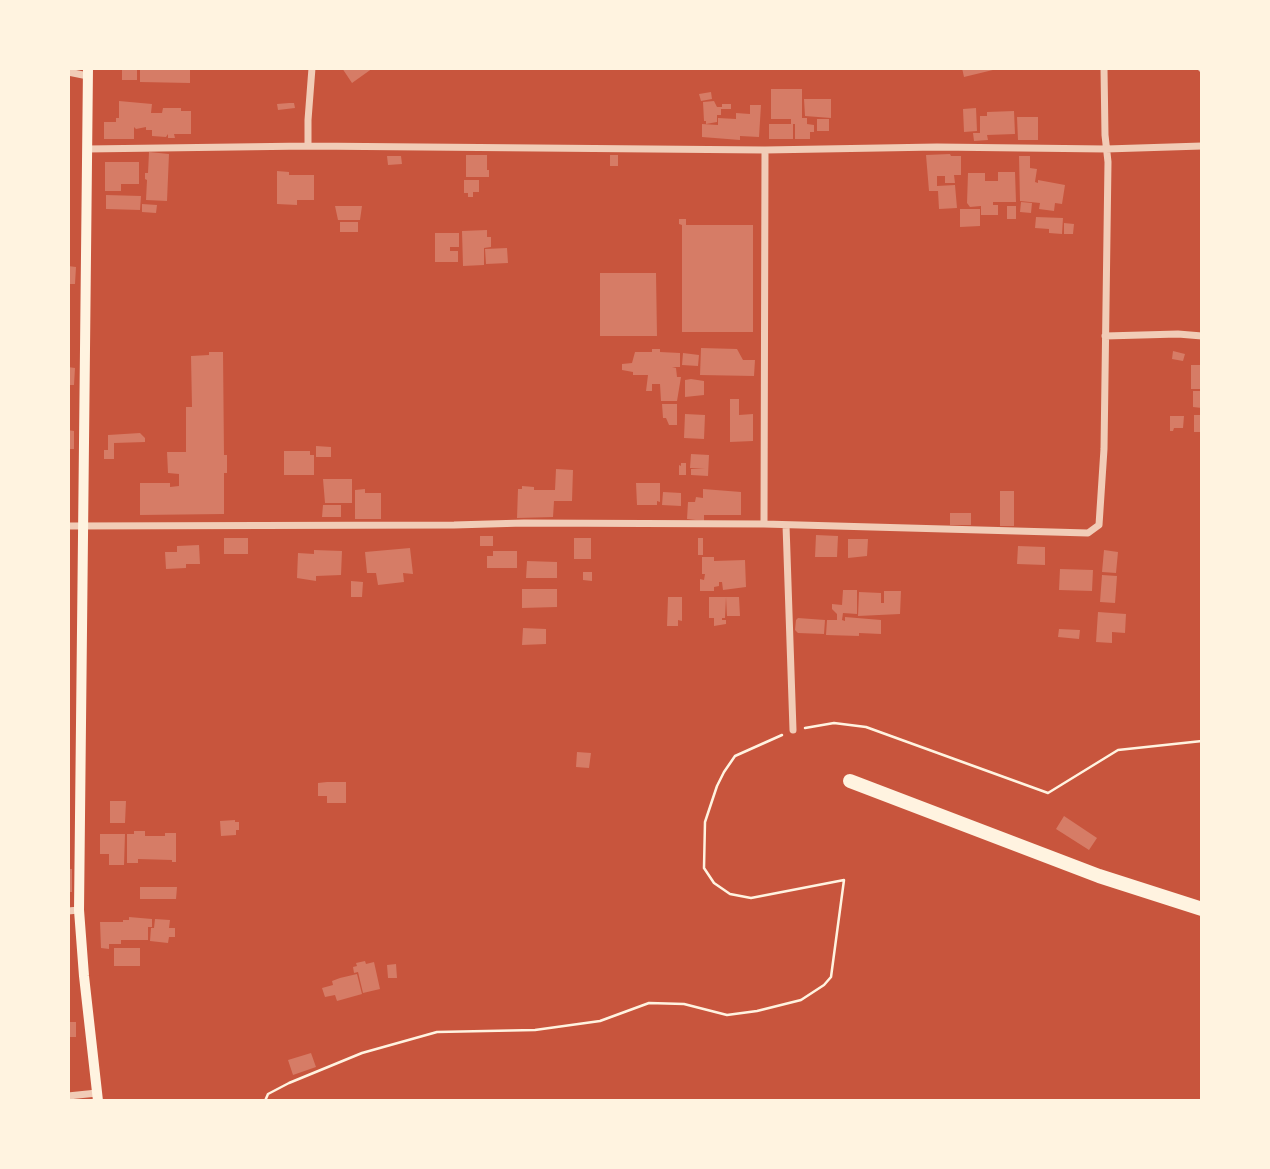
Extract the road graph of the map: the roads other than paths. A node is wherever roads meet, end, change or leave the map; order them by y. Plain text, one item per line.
1 (312, 68) edge
2 (1104, 68) edge
3 (68, 72) edge
4 (88, 72) edge
5 (308, 146) junction
6 (1202, 146) edge
7 (87, 149) junction
8 (1106, 149) junction
9 (765, 150) junction
10 (1105, 336) junction
11 (1202, 336) edge
12 (764, 524) junction
13 (786, 525) junction
14 (68, 526) edge
15 (83, 526) junction
16 (793, 730) road end
17 (850, 781) dead end
18 (1202, 909) edge
19 (74, 911) edge
20 (68, 1096) edge
21 (97, 1097) edge

1 - 5 street
2 - 8 street
3 - 4 street
4 - 7 main road
5 - 7 street
5 - 9 street
6 - 8 street
7 - 15 main road
8 - 9 street
8 - 10 street
9 - 12 street
10 - 11 street
10 - 13 street
12 - 13 street
12 - 15 street
13 - 16 street
14 - 15 street
15 - 19 main road
17 - 18 highway
19 - 21 main road
20 - 21 street

